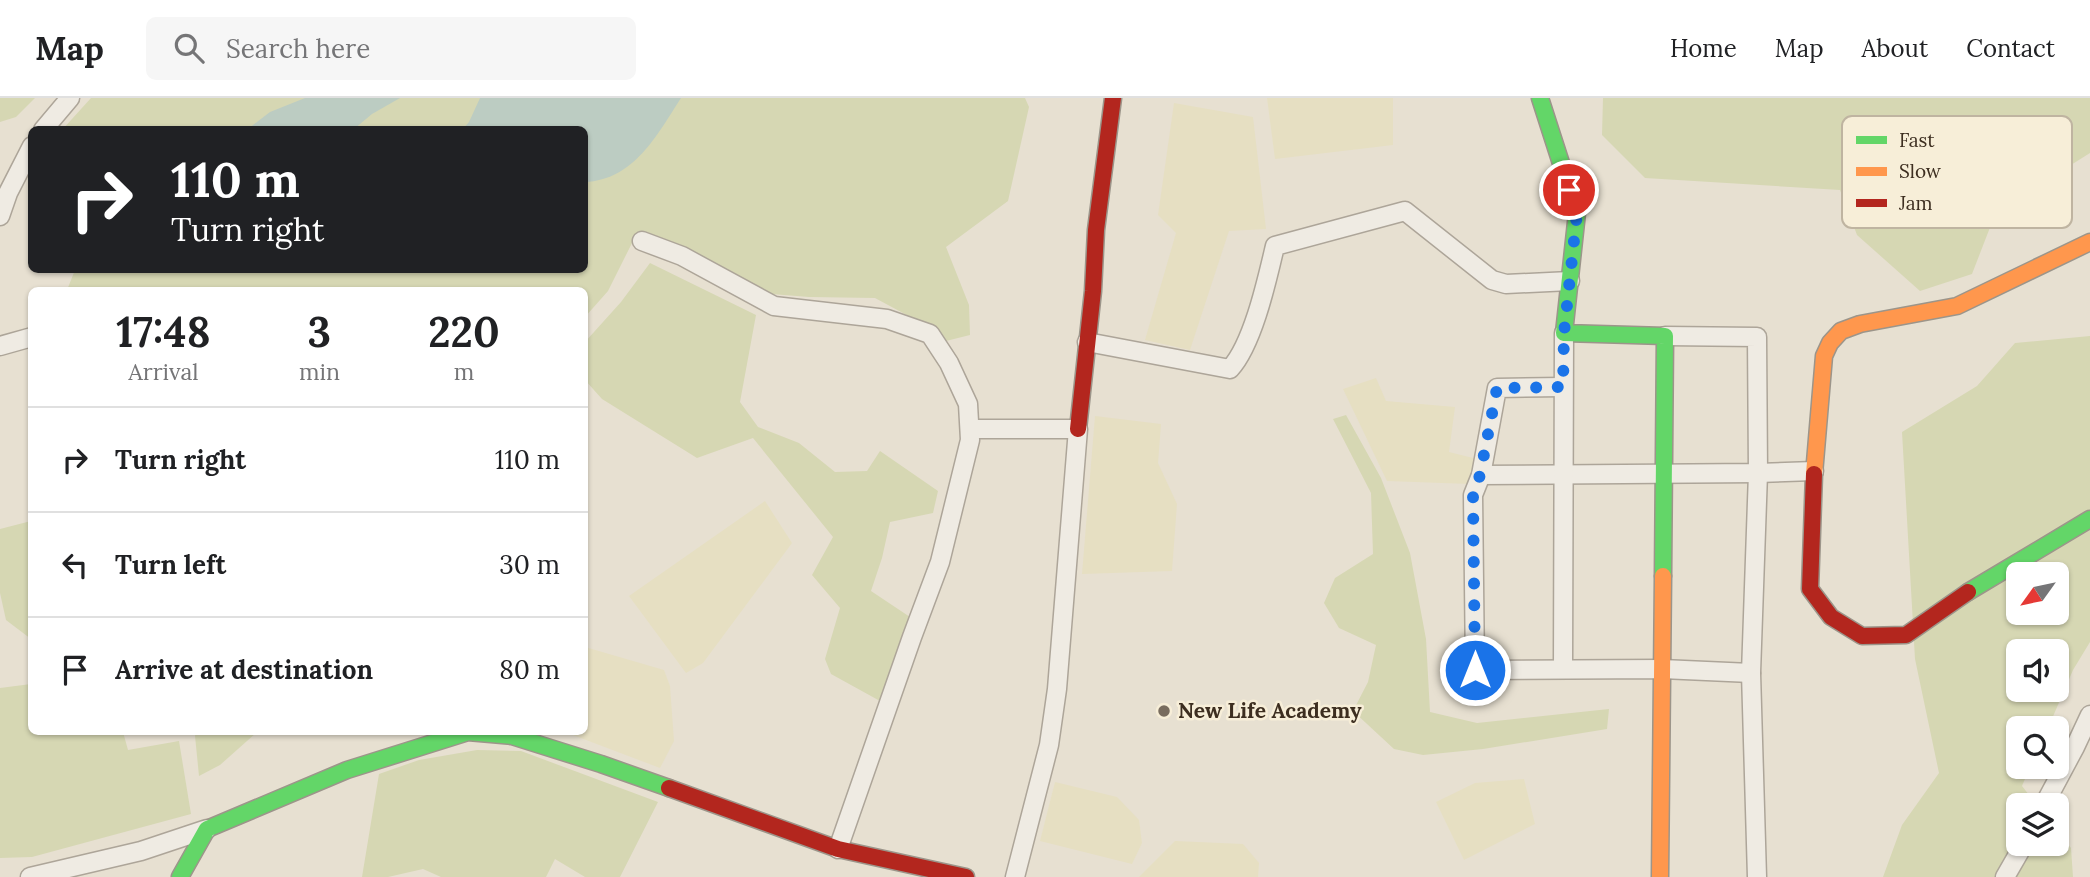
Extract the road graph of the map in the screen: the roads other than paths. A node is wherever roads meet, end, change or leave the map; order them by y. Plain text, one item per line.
1 (70, 98) edge
2 (1113, 98) edge
3 (1540, 98) edge
4 (46, 126) edge
5 (28, 154) edge
6 (0, 216) edge
7 (642, 241) dead end
8 (2090, 242) edge
9 (1570, 281) junction
10 (1564, 333) junction
11 (1665, 336) junction
12 (28, 338) edge
13 (1087, 342) junction
14 (0, 346) edge
15 (1563, 387) junction
16 (970, 429) junction
17 (1078, 429) junction
18 (1814, 471) junction
19 (1663, 473) junction
20 (1758, 473) junction
21 (1563, 474) junction
22 (1480, 475) junction
23 (2090, 519) edge
24 (1563, 669) junction
25 (1662, 670) junction
26 (1751, 673) junction
27 (2090, 715) edge
28 (458, 735) edge
29 (501, 735) edge
30 (2051, 793) edge
31 (208, 829) junction
32 (838, 849) junction
33 (2017, 856) edge
34 (30, 877) edge
35 (180, 877) edge
36 (966, 877) edge
37 (1015, 877) edge
38 (1660, 877) edge
39 (1757, 877) edge
40 (2006, 877) edge

1 - 4 street
2 - 13 street
3 - 9 street
5 - 6 street
7 - 16 street
8 - 18 street
9 - 10 street
9 - 13 street
10 - 11 street
10 - 15 street
11 - 19 street
11 - 20 street
12 - 14 street
13 - 17 street
15 - 21 street
15 - 22 street
16 - 17 street
16 - 32 street
17 - 37 street
18 - 20 street
18 - 23 street
19 - 20 street
19 - 21 street
19 - 25 street
20 - 26 street
21 - 22 street
21 - 24 street
22 - 24 street
24 - 25 street
25 - 26 street
25 - 38 street
26 - 39 street
27 - 30 street
28 - 31 street
29 - 32 street
31 - 34 street
31 - 35 street
32 - 36 street
33 - 40 street

